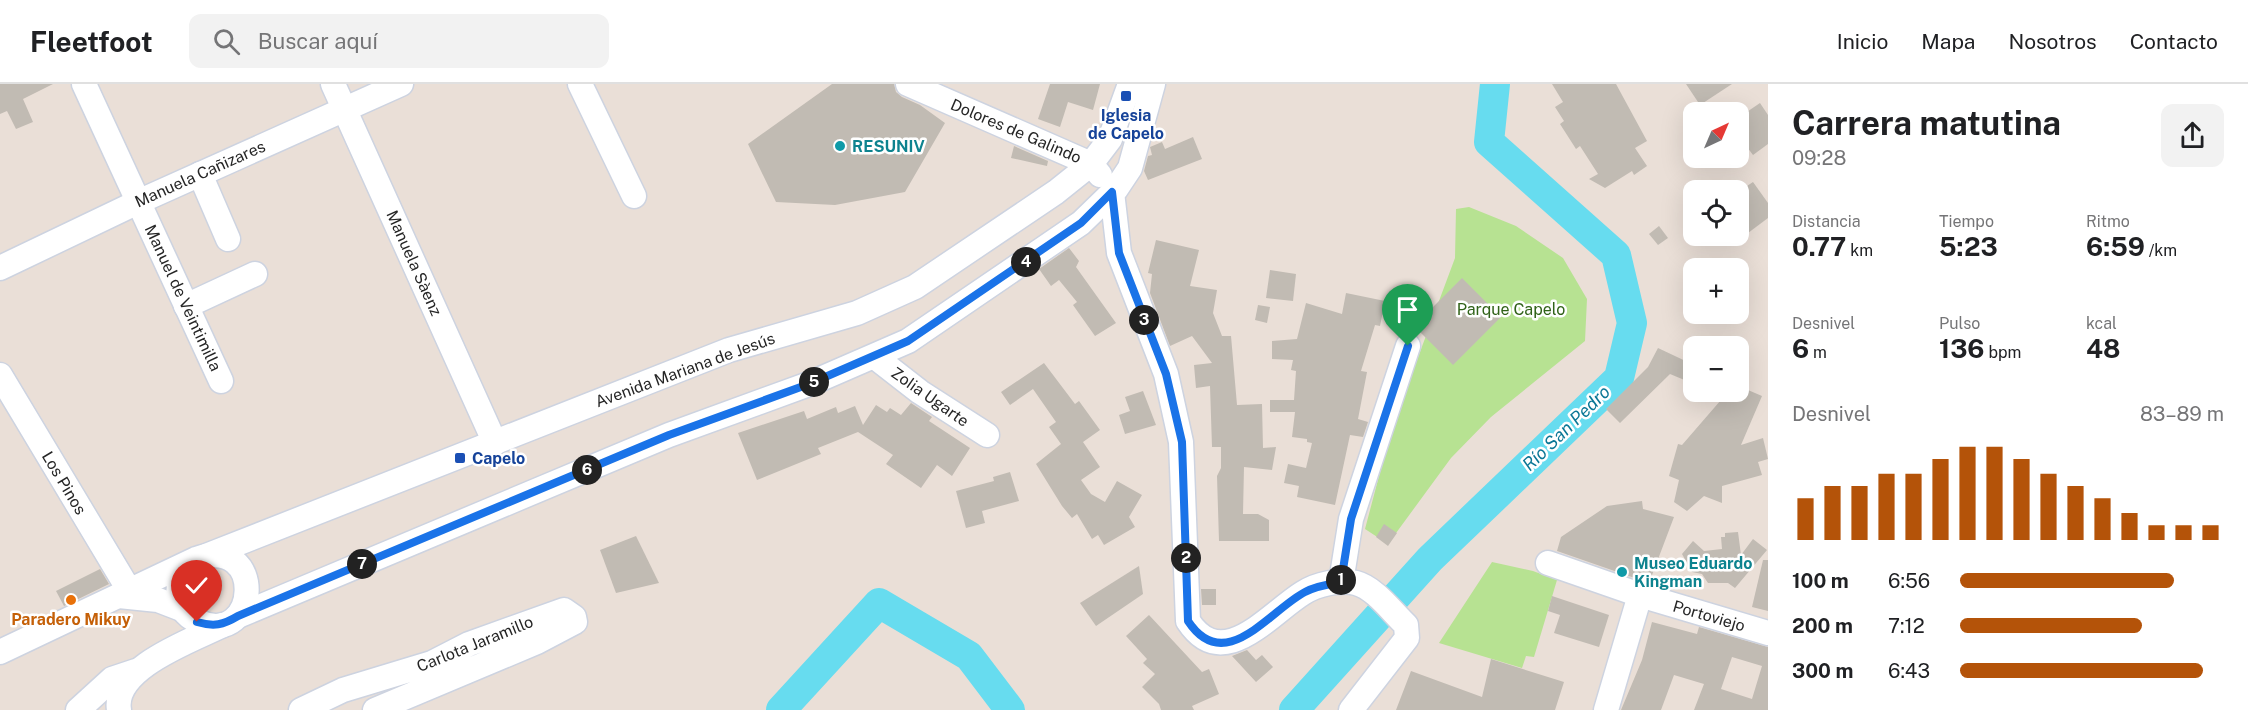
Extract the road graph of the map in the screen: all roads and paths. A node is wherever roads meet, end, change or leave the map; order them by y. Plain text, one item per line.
1 (84, 84) edge
2 (333, 84) edge
3 (401, 84) edge
4 (580, 84) edge
5 (909, 84) edge
6 (1130, 84) edge
7 (1153, 84) edge
8 (344, 109) junction
9 (1091, 164) junction
10 (200, 174) junction
11 (1112, 192) junction
12 (634, 196) dead end
13 (138, 202) junction
14 (228, 239) dead end
15 (0, 268) edge
16 (255, 274) dead end
17 (186, 306) junction
18 (1408, 346) dead end
19 (875, 357) junction
20 (0, 375) edge
21 (221, 381) dead end
22 (987, 435) dead end
23 (495, 443) junction
24 (201, 557) junction
25 (1548, 564) dead end
26 (1341, 582) junction
27 (123, 593) junction
28 (1640, 595) junction
29 (185, 612) junction
30 (231, 620) junction
31 (1768, 633) edge
32 (0, 652) edge
33 (145, 666) junction
34 (78, 710) edge
35 (119, 710) edge
36 (301, 710) edge
37 (375, 710) edge
38 (1351, 710) edge
39 (1606, 710) edge

1 - 13 street, Manuel de Veintimilla
2 - 8 street, Manuela Sàenz
3 - 8 street, Manuela Cañizares
4 - 12 street
5 - 9 street, Dolores de Galindo
6 - 9 street, Avenida Mariana de Jesús
7 - 11 street
8 - 10 street, Manuela Cañizares
8 - 23 street, Manuela Sàenz
9 - 11 street, Dolores de Galindo
9 - 23 street, Avenida Mariana de Jesús
10 - 13 street, Manuela Cañizares
10 - 14 street
11 - 19 street
11 - 26 street
13 - 15 street, Manuela Cañizares
13 - 17 street, Manuel de Veintimilla
16 - 17 street
17 - 21 street, Manuel de Veintimilla
18 - 26 street
19 - 22 street, ZoIia Ugarte
19 - 30 street
20 - 27 street, Los Pinos
23 - 24 street, Avenida Mariana de Jesús
24 - 27 street, Avenida Mariana de Jesús
24 - 29 street
24 - 30 street
25 - 28 street, Portoviejo
26 - 38 street
27 - 29 street
27 - 32 street, Avenida Mariana de Jesús
28 - 31 street, Portoviejo
28 - 39 street
29 - 30 street
29 - 33 street
30 - 33 street
33 - 34 street
33 - 35 street
36 - 37 street, Carlota Jaramillo

